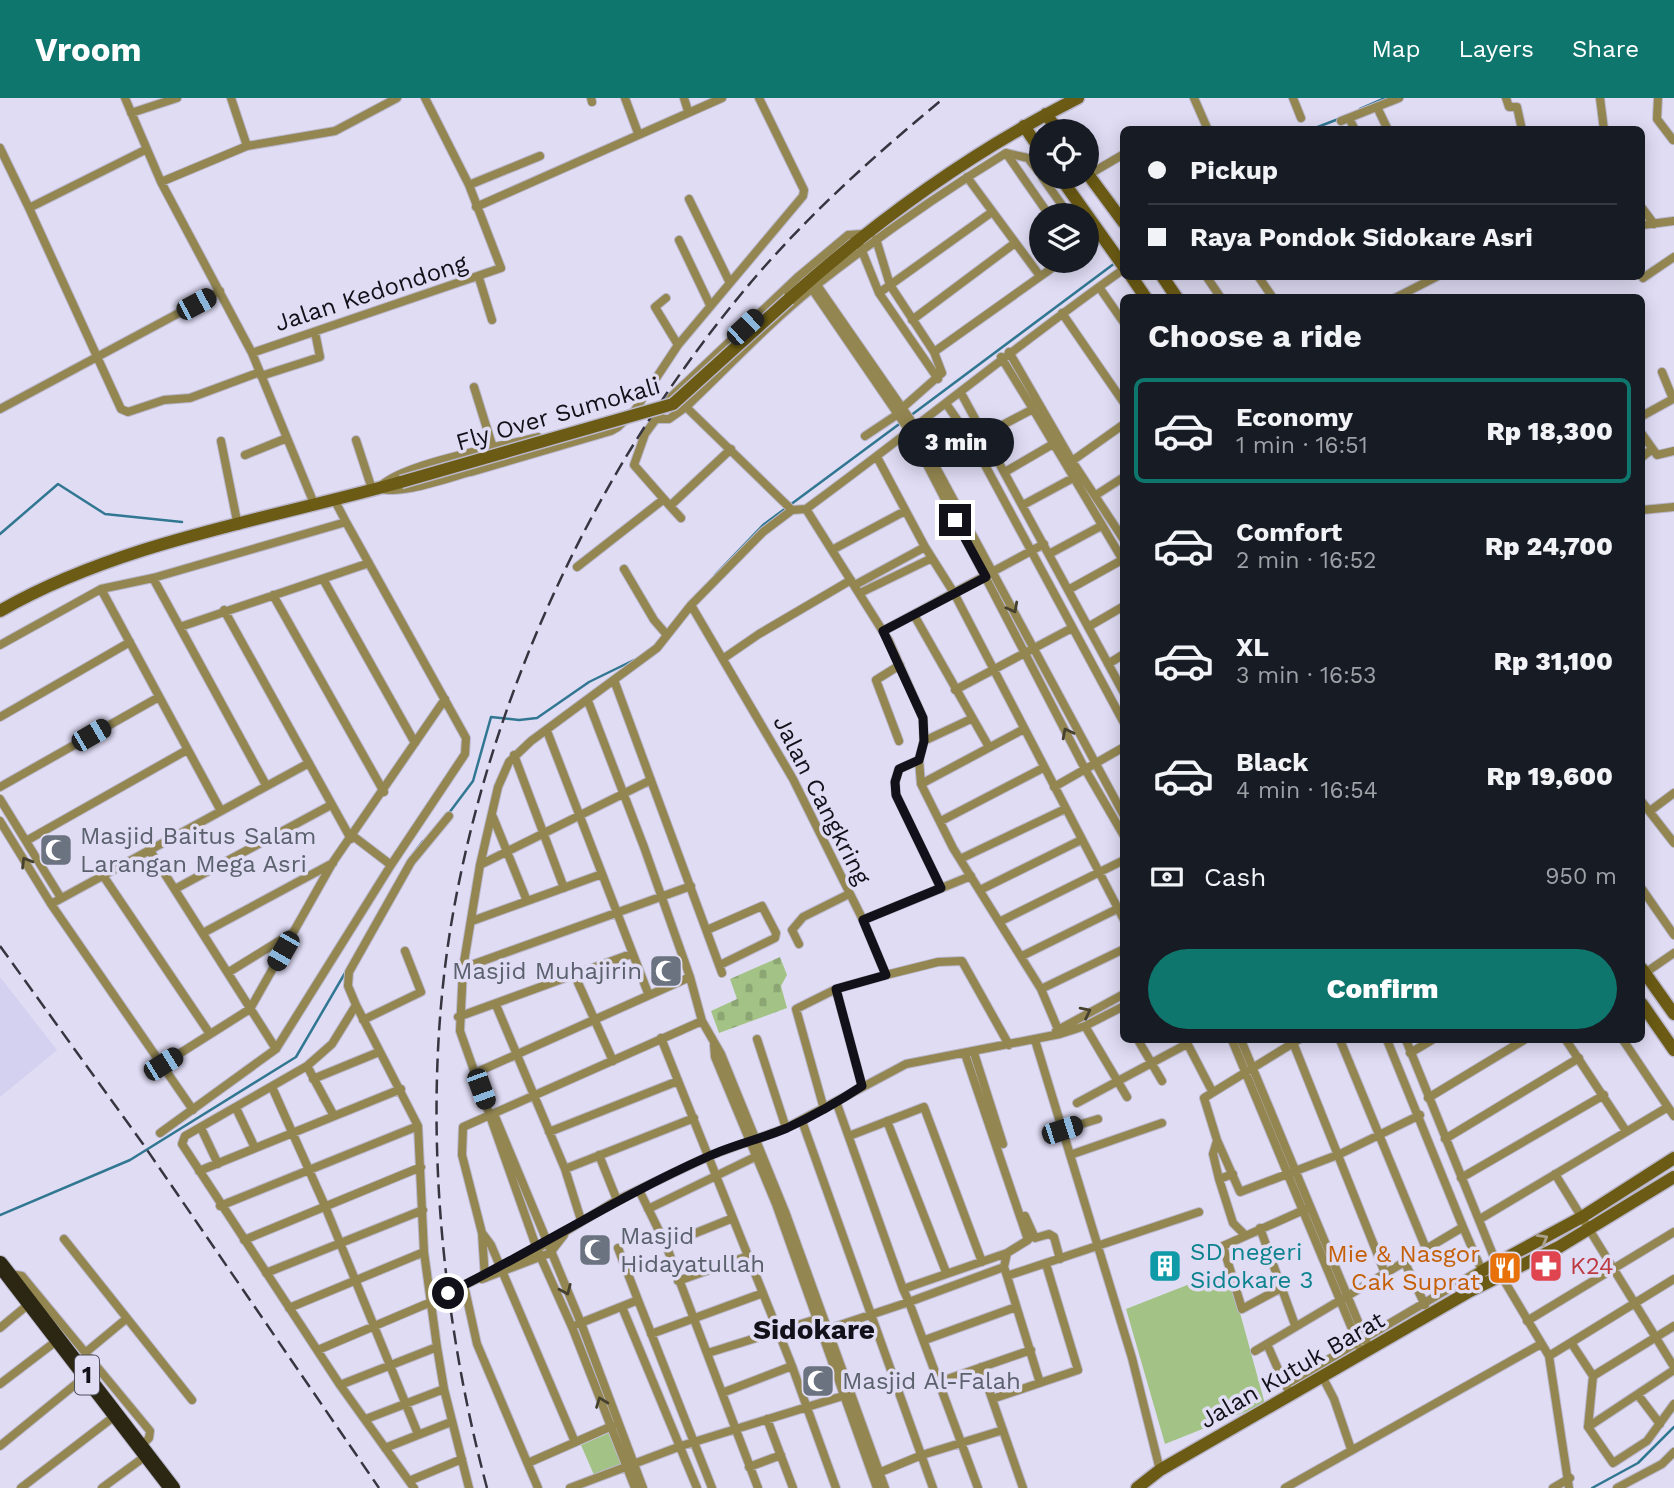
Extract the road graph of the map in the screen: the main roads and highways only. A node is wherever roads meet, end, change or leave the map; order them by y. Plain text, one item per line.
1 (1078, 98) edge
2 (1046, 114) junction
3 (1050, 119) edge
4 (1024, 126) junction
5 (1029, 133) edge
6 (1068, 189) edge
7 (1098, 189) edge
8 (1120, 218) edge
9 (1119, 262) edge
10 (0, 611) edge
11 (1645, 974) edge
12 (1645, 1008) edge
13 (1674, 1014) edge
14 (1674, 1050) edge
15 (1674, 1158) edge
16 (1674, 1177) edge
17 (3, 1270) edge
18 (1470, 1291) junction
19 (172, 1488) edge
20 (1137, 1488) edge

1 - 2 main road, Fly Over Sumokali
2 - 3 main road
2 - 4 main road, Fly Over Sumokali
4 - 5 main road
4 - 10 main road, Fly Over Sumokali, bridge
6 - 9 main road
7 - 8 main road
11 - 13 main road
12 - 14 main road
18 -> 15 main road, Jalan Kutuk Barat
16 - 18 main road, Jalan Kutuk Barat
17 - 19 highway, 1
18 - 20 main road, Jalan Kutuk Barat

